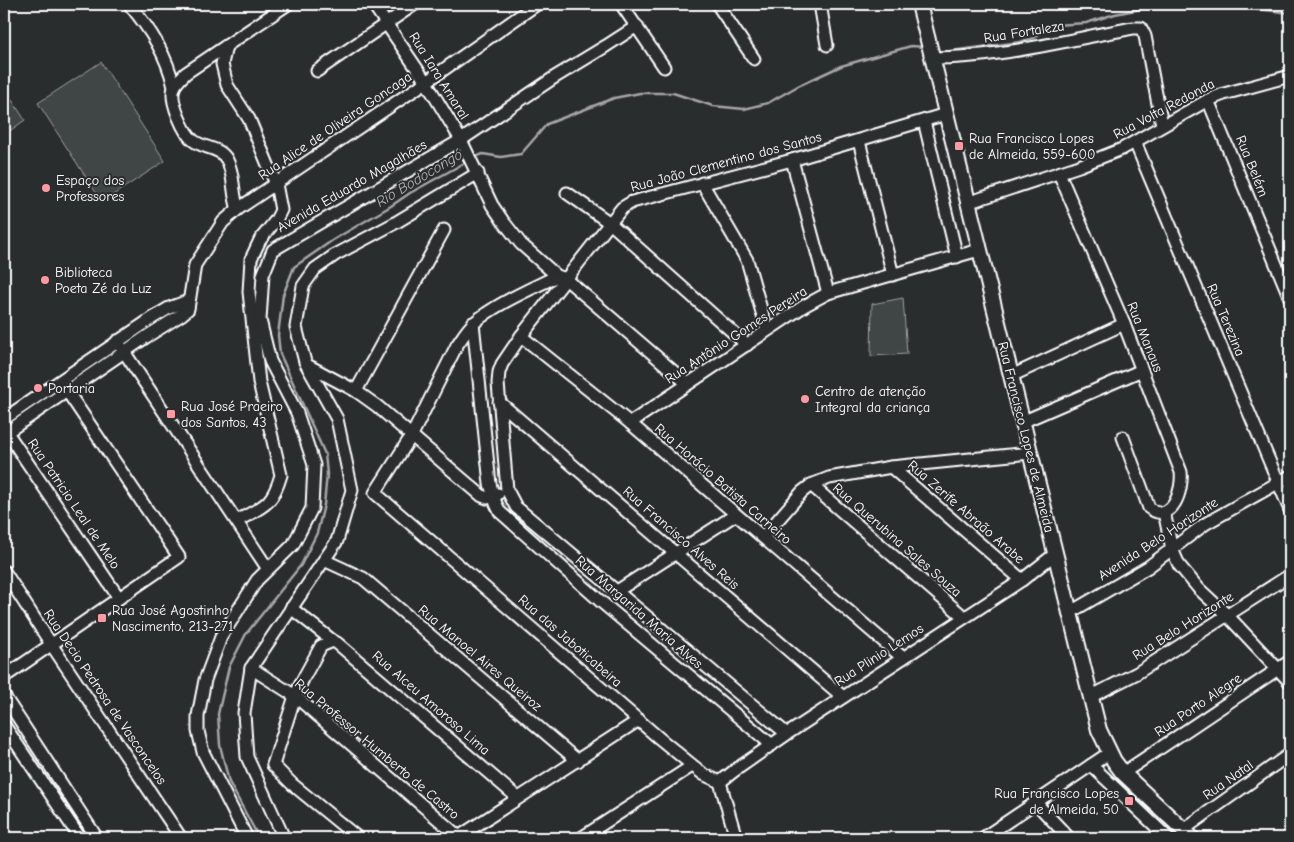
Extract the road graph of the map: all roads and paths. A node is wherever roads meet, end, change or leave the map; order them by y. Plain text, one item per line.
1 (129, 4) edge
2 (288, 4) edge
3 (373, 4) edge
4 (414, 4) edge
5 (536, 4) edge
6 (621, 4) edge
7 (717, 4) edge
8 (820, 4) edge
9 (919, 4) edge
10 (387, 22) junction
11 (637, 26) junction
12 (827, 45) dead end
13 (226, 46) junction
14 (931, 53) junction
15 (754, 59) dead end
16 (664, 67) dead end
17 (170, 69) junction
18 (317, 71) dead end
19 (184, 76) junction
20 (1290, 76) edge
21 (426, 82) junction
22 (174, 87) junction
23 (1208, 100) junction
24 (946, 114) junction
25 (924, 121) junction
26 (1162, 125) junction
27 (859, 141) junction
28 (1135, 142) junction
29 (463, 145) junction
30 (792, 160) junction
31 (477, 171) junction
32 (1059, 173) junction
33 (276, 184) junction
34 (702, 184) junction
35 (568, 193) dead end
36 (967, 203) junction
37 (238, 209) junction
38 (610, 223) junction
39 (444, 230) dead end
40 (979, 250) junction
41 (957, 257) junction
42 (893, 275) junction
43 (561, 277) junction
44 (828, 293) junction
45 (1290, 298) edge
46 (188, 301) junction
47 (154, 317) junction
48 (473, 323) junction
49 (1124, 324) junction
50 (160, 328) junction
51 (768, 330) junction
52 (521, 336) junction
53 (117, 341) junction
54 (746, 345) junction
55 (124, 352) junction
56 (307, 365) junction
57 (1142, 370) junction
58 (1011, 376) junction
59 (688, 384) junction
60 (67, 391) junction
61 (356, 391) junction
62 (499, 402) junction
63 (4, 419) edge
64 (1022, 422) junction
65 (630, 423) junction
66 (5, 431) edge
67 (412, 435) junction
68 (1123, 438) dead end
69 (1030, 453) junction
70 (891, 467) junction
71 (1290, 476) edge
72 (1278, 484) junction
73 (811, 486) junction
74 (352, 490) junction
75 (507, 490) junction
76 (375, 493) junction
77 (493, 497) junction
78 (1290, 510) edge
79 (1164, 512) junction
80 (735, 515) junction
81 (527, 517) joint
82 (237, 521) junction
83 (763, 538) junction
84 (1172, 549) junction
85 (675, 553) junction
86 (1055, 554) junction
87 (324, 560) junction
88 (268, 569) junction
89 (4, 571) edge
90 (1290, 575) edge
91 (1022, 580) junction
92 (617, 591) junction
93 (119, 598) junction
94 (291, 608) junction
95 (1069, 613) junction
96 (964, 616) junction
97 (1228, 616) junction
98 (333, 641) junction
99 (51, 644) junction
100 (903, 658) junction
101 (1290, 661) edge
102 (251, 668) junction
103 (1278, 669) junction
104 (4, 677) edge
105 (1290, 682) edge
106 (4, 696) edge
107 (295, 696) junction
108 (844, 697) junction
109 (1090, 697) junction
110 (639, 720) junction
111 (4, 725) edge
112 (787, 734) junction
113 (772, 745) junction
114 (1109, 753) junction
115 (1290, 754) edge
116 (578, 761) junction
117 (273, 765) junction
118 (1091, 765) junction
119 (692, 766) junction
120 (254, 772) junction
121 (1123, 773) junction
122 (720, 782) junction
123 (518, 798) junction
124 (1036, 803) junction
125 (1187, 834) edge
126 (733, 837) edge
127 (80, 838) edge
128 (97, 838) edge
129 (181, 838) edge
130 (247, 838) edge
131 (284, 838) edge
132 (358, 838) edge
133 (458, 838) edge
134 (581, 838) edge
135 (983, 838) edge
136 (1069, 838) edge
137 (1168, 838) edge

1 - 17 street
2 - 13 street
3 - 10 street, Rua Iara Amaral
4 - 10 street
5 - 21 street, Rua Alice de Oliveira Goncaga
6 - 11 street
7 - 15 street
8 - 12 street
9 - 14 main road, Rua Francisco Lopes de Almeida
10 - 18 street
10 - 21 street, Rua Iara Amaral
11 - 16 street
11 - 29 street, Avenida Eduardo Magalhães
13 - 19 street
13 - 33 street
14 - 24 main road, Rua Francisco Lopes de Almeida
14 - 26 street, Rua Fortaleza
17 - 19 street
17 - 22 street
19 - 22 street
20 - 23 street, Rua Volta Redonda
21 - 29 street, Rua Iara Amaral
21 - 33 street, Rua Alice de Oliveira Goncaga
22 - 37 street
23 - 26 street, Rua Volta Redonda
23 - 45 street, Rua Belém
24 - 25 street, Rua João Clementino dos Santos
24 - 36 main road, Rua Francisco Lopes de Almeida
25 - 27 street, Rua João Clementino dos Santos
25 - 41 street
26 - 28 street, Rua Volta Redonda
27 - 30 street, Rua João Clementino dos Santos
27 - 42 street
28 - 32 street, Rua Volta Redonda
28 - 72 street, Rua Terezina
29 - 31 street, Rua Iara Amaral
29 - 88 street, Avenida Eduardo Magalhães
30 - 34 street, Rua João Clementino dos Santos
30 - 44 street
31 - 43 street, Rua Iara Amaral
31 - 56 street
32 - 36 street, Rua Volta Redonda
32 - 49 street, Rua Manaus
33 - 37 street, Rua Alice de Oliveira Goncaga
33 - 82 street
34 - 38 street, Rua João Clementino dos Santos
34 - 51 street
35 - 38 street
36 - 40 main road, Rua Francisco Lopes de Almeida
37 - 46 street, Rua Alice de Oliveira Goncaga
38 - 43 street, Rua João Clementino dos Santos
38 - 54 street
39 - 61 street
40 - 41 street, Rua Antônio Gomes Pereira
40 - 58 main road, Rua Francisco Lopes de Almeida
41 - 42 street, Rua Antônio Gomes Pereira
42 - 44 street, Rua Antônio Gomes Pereira
43 - 48 street
43 - 52 street, Rua João Clementino dos Santos
43 - 59 street, Rua Iara Amaral
44 - 51 street, Rua Antônio Gomes Pereira
46 - 47 street
46 - 50 street
47 - 50 street
47 - 53 street
48 - 67 street
48 - 77 street, Rua Margarida Maria Alves
49 - 57 street, Rua Manaus
49 - 58 street
50 - 55 street
51 - 54 street, Rua Antônio Gomes Pereira
52 - 62 street, Rua João Clementino dos Santos
52 - 65 street, Rua Horácio Batista Carneiro
53 - 55 street
53 - 63 street
54 - 59 street, Rua Antônio Gomes Pereira
55 - 60 street
55 - 82 street
56 - 61 street
56 - 74 street
57 - 64 street
57 - 79 street, Rua Manaus
58 - 64 main road, Rua Francisco Lopes de Almeida
59 - 65 street, Rua Antônio Gomes Pereira
60 - 66 street
60 - 93 street
61 - 67 street
62 - 75 street, Rua João Clementino dos Santos
62 - 85 street, Rua Francisco Alves Reis
64 - 69 main road, Rua Francisco Lopes de Almeida
65 - 80 street, Rua Horácio Batista Carneiro
66 - 93 street, Rua Patricio Leal de Melo
67 - 76 street
67 - 77 street
68 - 79 street
69 - 70 street
69 - 86 main road, Rua Francisco Lopes de Almeida
70 - 73 street
70 - 91 street, Rua Zerife Abraão Arabe
71 - 72 street, Avenida Belo Horizonte
72 - 78 street, Rua Terezina
72 - 84 street, Avenida Belo Horizonte
73 - 83 street
73 - 96 street, Rua Querubina Sales Souza
74 - 76 street
74 - 87 street
75 - 77 street
75 - 81 street, Rua João Clementino dos Santos
76 - 110 street, Rua das Jaboticabeira
77 - 113 street, Rua Margarida Maria Alves
79 - 84 street
80 - 83 street, Rua Horácio Batista Carneiro
80 - 85 street
81 - 92 street, Rua Margarida Maria Alves
82 - 88 street
83 - 100 street, Rua Horácio Batista Carneiro
84 - 95 street, Avenida Belo Horizonte
84 - 97 street
85 - 92 street
85 - 108 street, Rua Francisco Alves Reis
86 - 91 street, Rua Plinio Lemos
86 - 95 main road, Rua Francisco Lopes de Almeida
87 - 94 street
87 - 116 street, Rua Manoel Aires Queiroz
88 - 130 street, Avenida Eduardo Magalhães
89 - 99 street, Rua Decio Pedrosa de Vasconcelos
90 - 97 street, Rua Belo Horizonte
91 - 96 street, Rua Plinio Lemos
92 - 112 street, Rua Margarida Maria Alves
93 - 99 street
94 - 98 street, Rua Alceu Amoroso Lima
94 - 102 street
95 - 109 main road, Rua Francisco Lopes de Almeida
96 - 100 street, Rua Plinio Lemos
97 - 103 street
97 - 109 street, Rua Belo Horizonte
98 - 107 street
98 - 123 street, Rua Alceu Amoroso Lima
99 - 104 street
99 - 129 street, Rua Decio Pedrosa de Vasconcelos
100 - 108 street, Rua Plinio Lemos
101 - 103 street, Rua Porto Alegre
102 - 107 street, Rua Professor Humberto de Castro
102 - 120 street
103 - 105 street
103 - 121 street, Rua Porto Alegre
106 - 128 street
107 - 117 street
107 - 133 street, Rua Professor Humberto de Castro
108 - 112 street, Rua Plinio Lemos
109 - 114 main road, Rua Francisco Lopes de Almeida
110 - 116 street
110 - 119 street, Rua das Jaboticabeira
111 - 127 street
112 - 113 street, Rua Plinio Lemos
113 - 122 street, Rua Plinio Lemos
114 - 118 street
114 - 121 main road, Rua Francisco Lopes de Almeida
115 - 125 street, Rua Natal
116 - 123 street
117 - 120 street
117 - 132 street
118 - 124 street
118 - 137 street
119 - 122 street, Rua das Jaboticabeira
119 - 134 street
120 - 131 street
121 - 125 main road, Rua Francisco Lopes de Almeida
122 - 126 street
123 - 133 street
124 - 135 street
124 - 136 street

